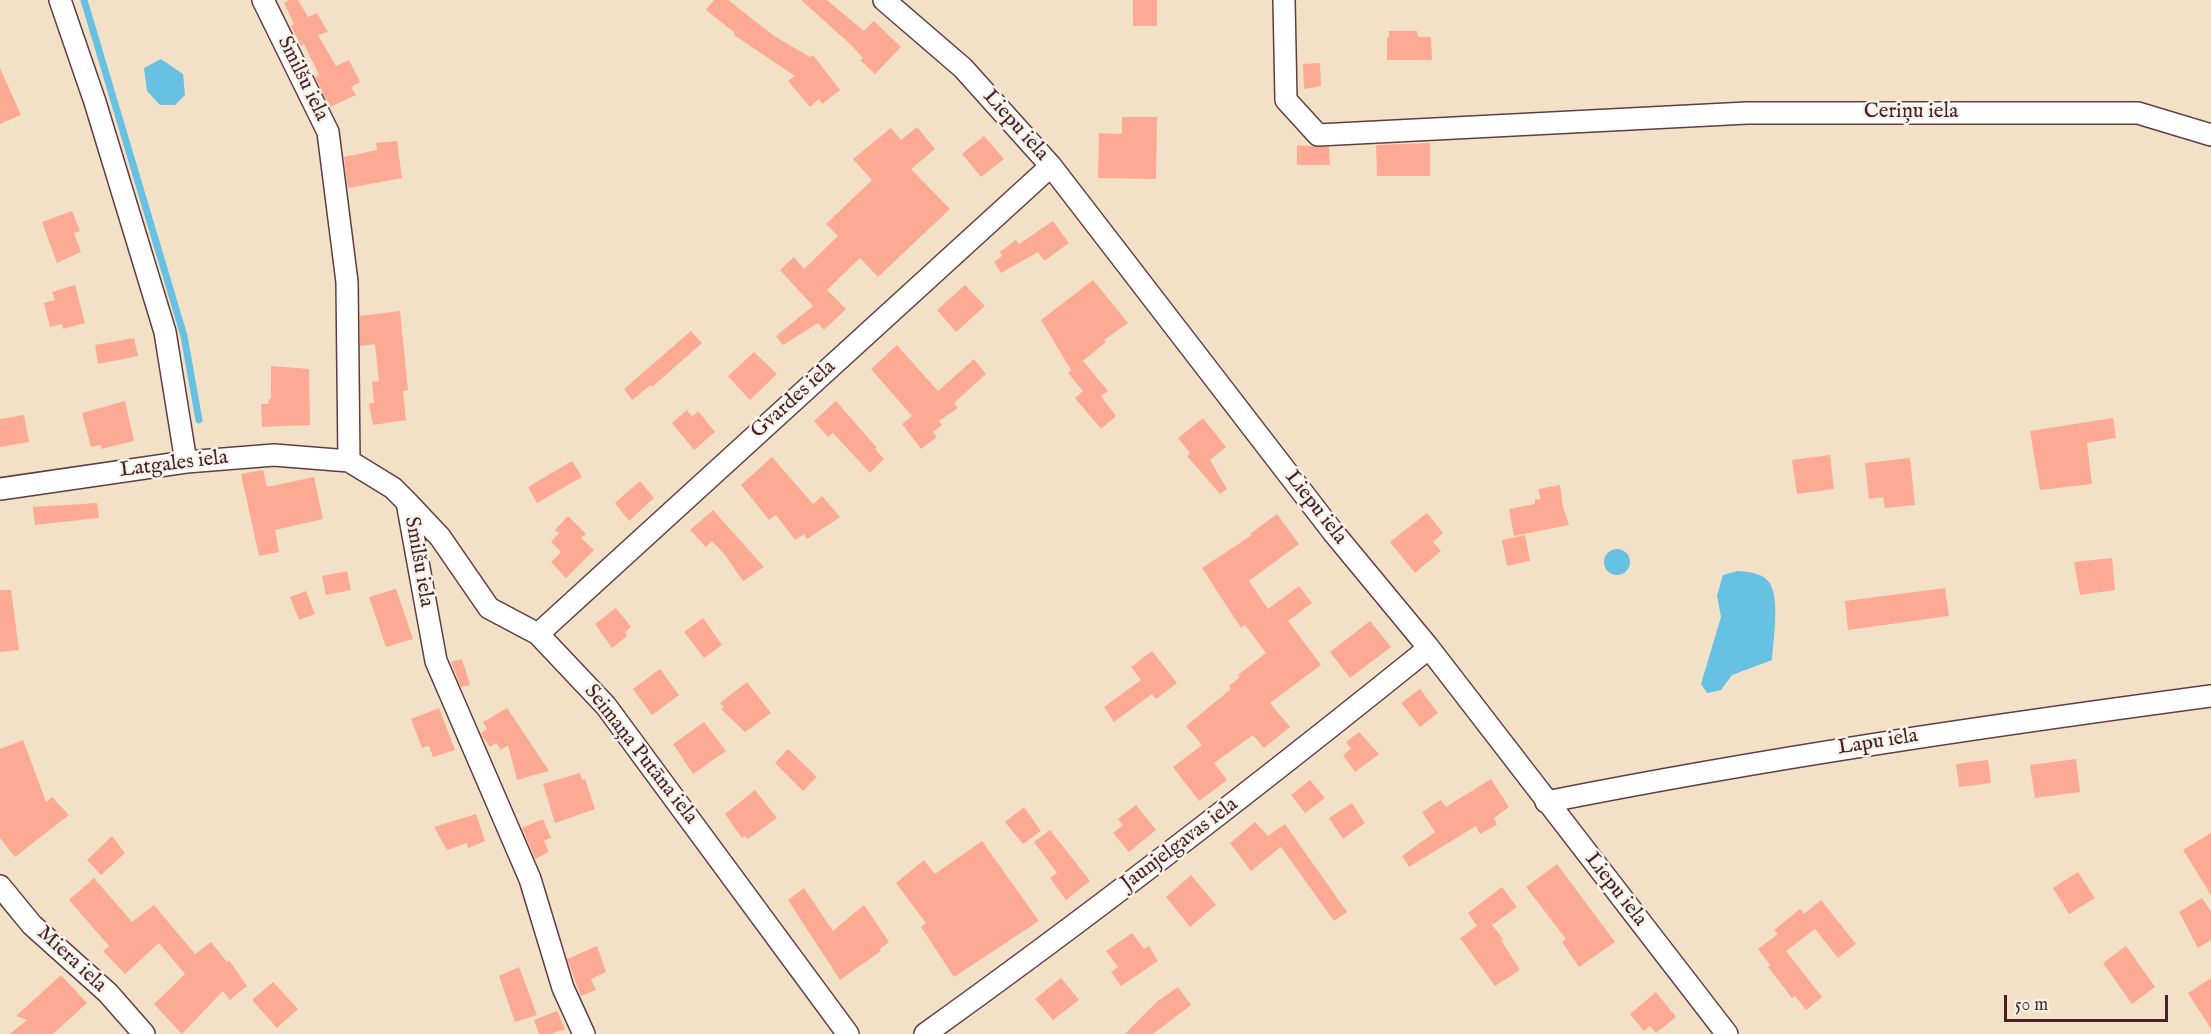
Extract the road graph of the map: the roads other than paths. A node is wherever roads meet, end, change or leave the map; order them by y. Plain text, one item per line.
1 (60, 0) edge
2 (263, 0) edge
3 (884, 0) edge
4 (1284, 0) edge
5 (2211, 135) edge
6 (1051, 166) junction
7 (349, 461) junction
8 (186, 462) junction
9 (0, 489) edge
10 (407, 502) junction
11 (537, 634) junction
12 (1429, 648) junction
13 (2211, 696) edge
14 (1546, 802) junction
15 (0, 886) edge
16 (144, 1034) edge
17 (584, 1034) edge
18 (848, 1034) edge
19 (925, 1034) edge
20 (1727, 1034) edge

1 - 8 street
2 - 7 street, Smilšu iela
3 - 6 street, Liepu iela
4 - 5 street, Ceriņu iela
6 - 11 street, Gvardes iela
6 - 12 street, Liepu iela
7 - 8 street, Latgales iela
7 - 10 street, Smilšu iela
8 - 9 street, Latgales iela
10 - 11 street, Seimaņa Putāna iela
10 - 17 street, Smilšu iela
11 - 18 street, Seimaņa Putāna iela
12 - 14 street, Liepu iela
12 - 19 street, Jaunjelgavas iela
13 - 14 street, Lapu iela
14 - 20 street, Liepu iela
15 - 16 street, Miera iela

